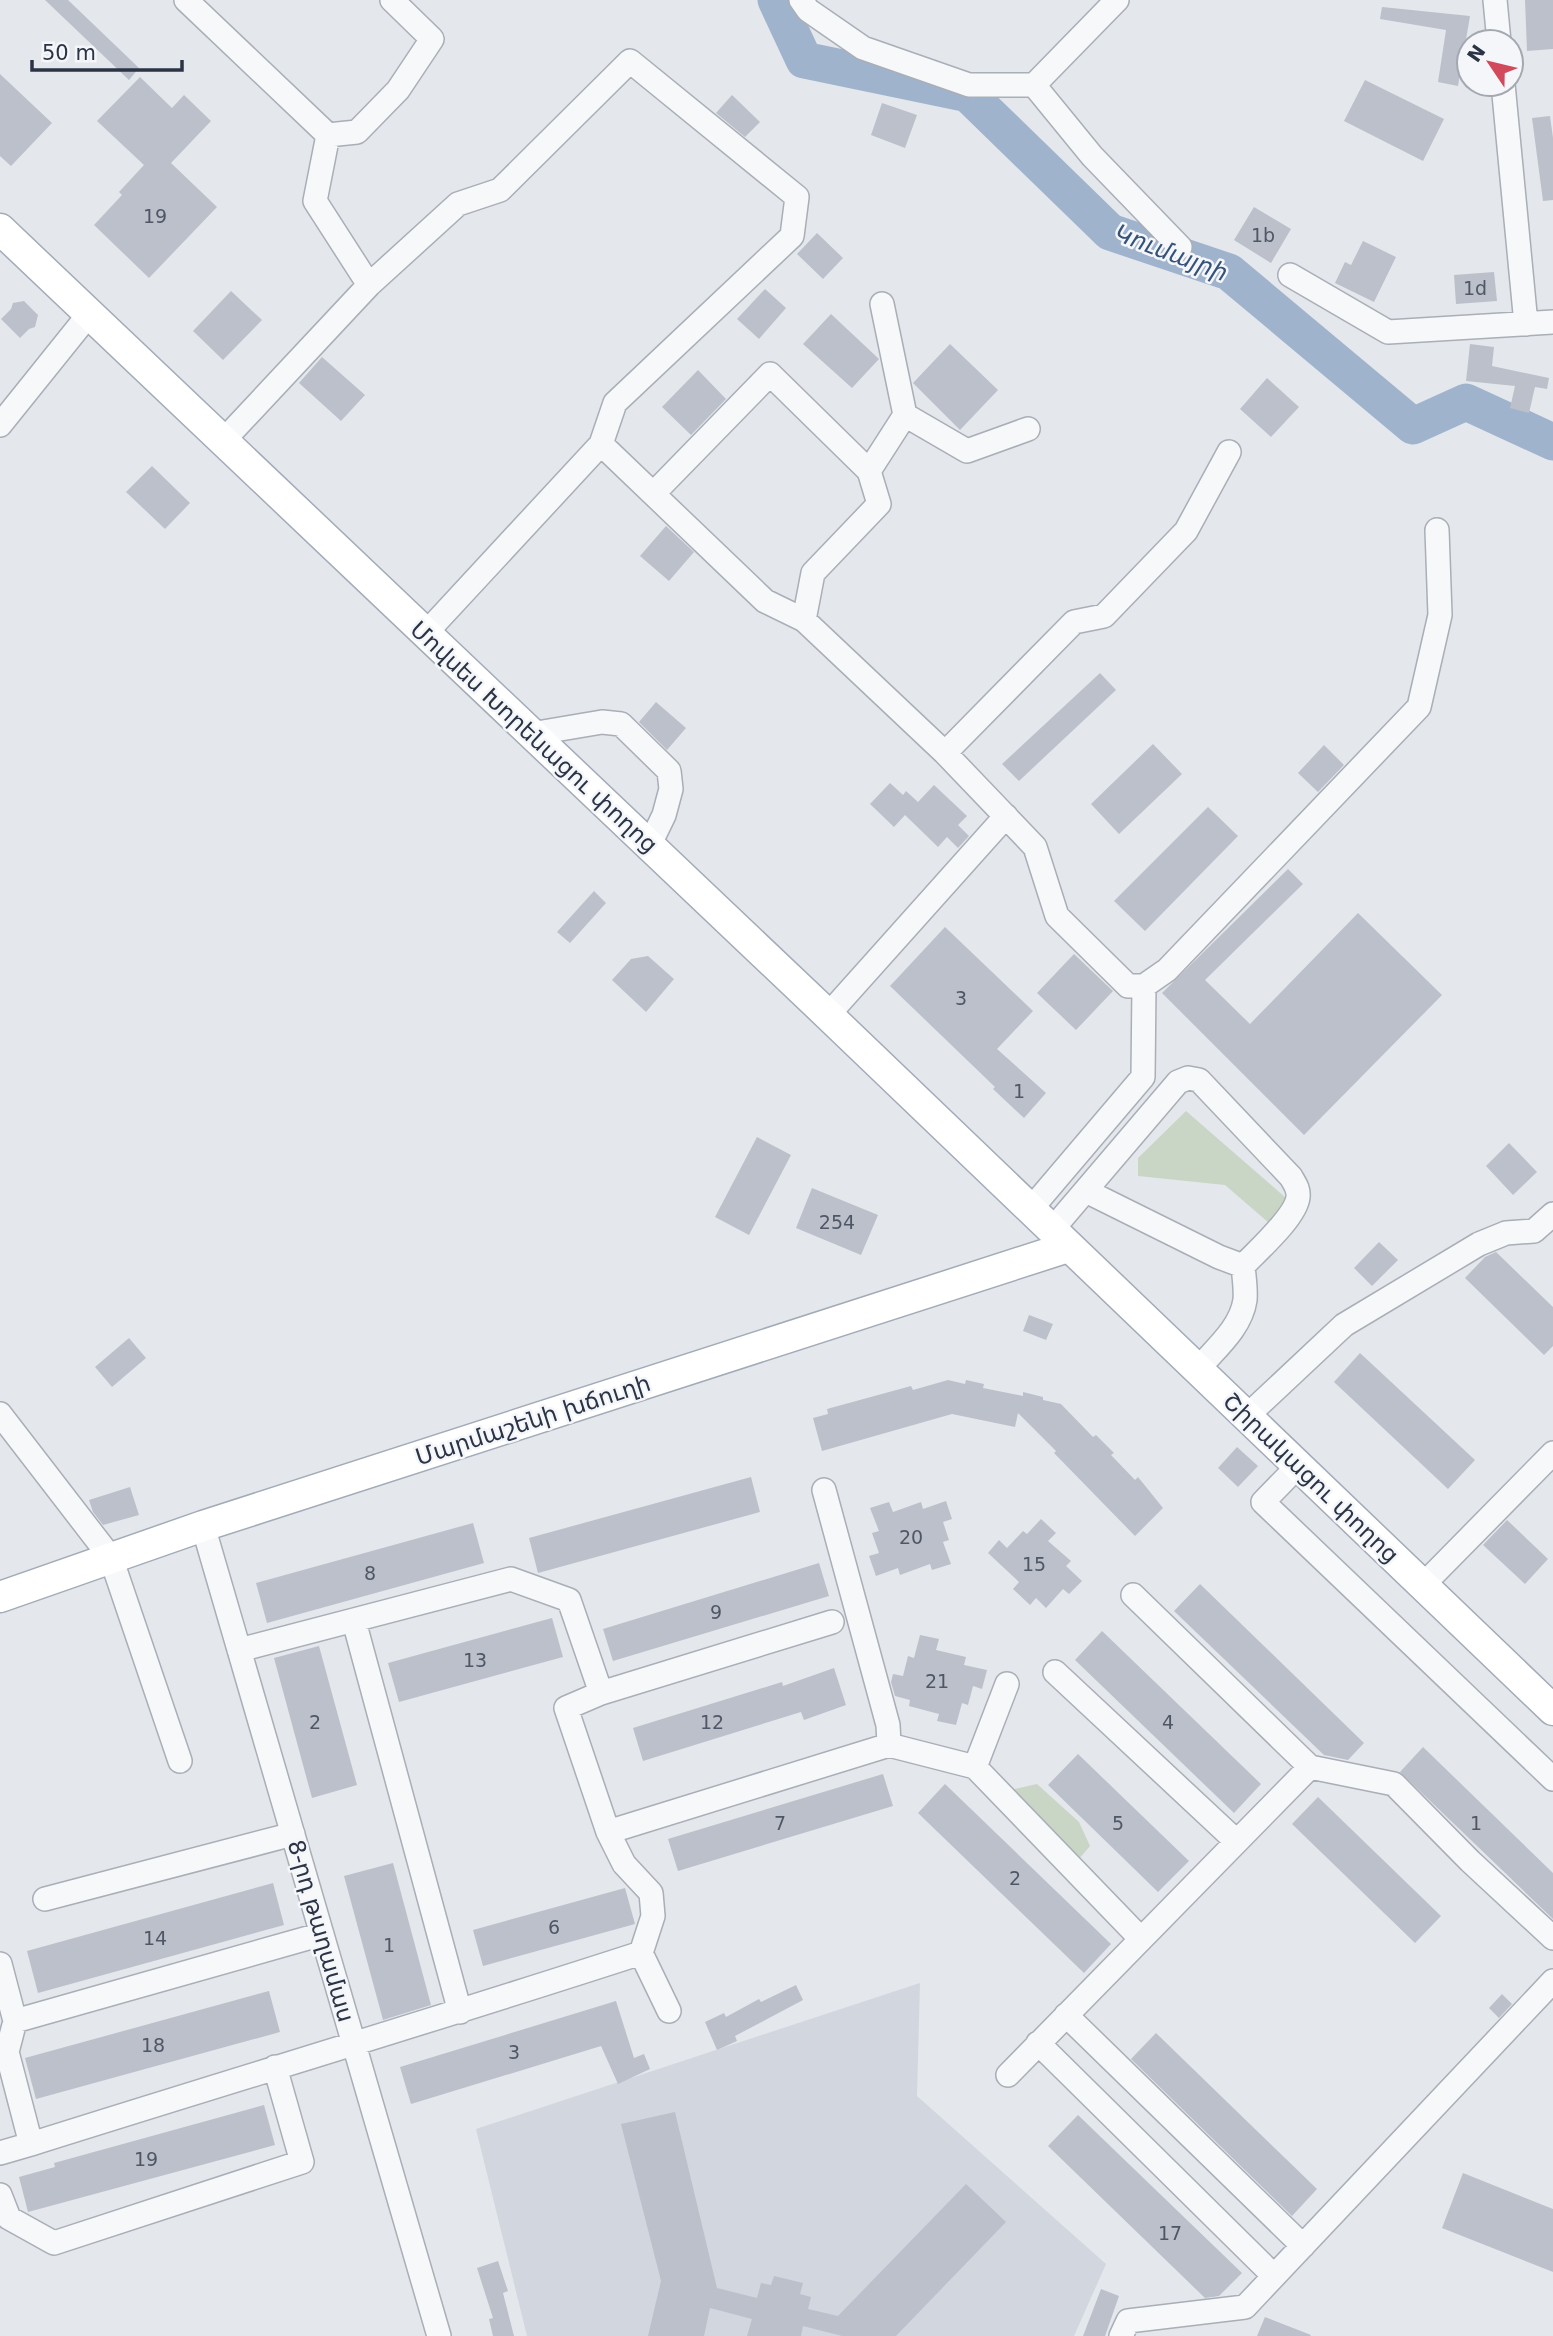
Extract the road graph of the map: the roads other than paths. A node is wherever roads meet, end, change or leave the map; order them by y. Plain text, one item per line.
1 (186, 0) edge
2 (392, 0) edge
3 (801, 0) edge
4 (1117, 0) edge
5 (1489, 1) edge
6 (1496, 28) edge
7 (1034, 85) junction
8 (1504, 98) edge
9 (328, 135) junction
10 (0, 229) edge
11 (1180, 247) dead end
12 (1290, 275) dead end
13 (369, 285) junction
14 (882, 304) dead end
15 (90, 313) junction
16 (1553, 322) edge
17 (1525, 324) junction
18 (905, 415) junction
19 (0, 425) edge
20 (1028, 429) dead end
21 (223, 441) junction
22 (601, 444) junction
23 (1229, 452) dead end
24 (869, 471) junction
25 (654, 493) junction
26 (1437, 530) dead end
27 (804, 620) junction
28 (425, 634) junction
29 (531, 734) junction
30 (945, 753) junction
31 (1006, 816) junction
32 (649, 846) junction
33 (1144, 986) junction
34 (828, 1015) junction
35 (1086, 1191) junction
36 (1030, 1210) junction
37 (1553, 1214) edge
38 (1059, 1239) junction
39 (1243, 1266) junction
40 (1198, 1369) junction
41 (0, 1414) edge
42 (1247, 1416) junction
43 (1553, 1453) edge
44 (1299, 1465) junction
45 (824, 1490) dead end
46 (203, 1526) junction
47 (111, 1558) junction
48 (1423, 1585) junction
49 (1133, 1595) dead end
50 (0, 1597) edge
51 (354, 1621) junction
52 (832, 1622) dead end
53 (239, 1650) junction
54 (1055, 1672) dead end
55 (1007, 1684) dead end
56 (601, 1693) junction
57 (1553, 1710) edge
58 (889, 1745) junction
59 (180, 1760) dead end
60 (975, 1767) junction
61 (1310, 1767) junction
62 (1553, 1779) edge
63 (608, 1832) junction
64 (292, 1834) junction
65 (1237, 1842) junction
66 (45, 1899) dead end
67 (322, 1934) junction
68 (1553, 1938) edge
69 (1141, 1939) junction
70 (641, 1953) junction
71 (0, 1964) edge
72 (1553, 1981) edge
73 (669, 2011) dead end
74 (460, 2012) junction
75 (1066, 2015) junction
76 (15, 2021) junction
77 (354, 2043) junction
78 (1038, 2043) junction
79 (275, 2067) junction
80 (1008, 2075) dead end
81 (31, 2144) junction
82 (0, 2153) edge
83 (0, 2195) edge
84 (1303, 2246) junction
85 (1274, 2276) junction
86 (439, 2336) edge
87 (1121, 2336) edge

1 - 9 street
2 - 9 street
3 - 7 street
4 - 7 street
5 - 6 street
7 - 11 street
8 - 17 street
9 - 13 street
10 - 15 main road, Մովսես Խորենացու փողոց
12 - 17 street
13 - 21 street
13 - 22 street
14 - 18 street
15 - 19 street
15 - 21 main road, Մովսես Խորենացու փողոց
16 - 17 street
18 - 20 street
18 - 24 street
21 - 28 main road, Մովսես Խորենացու փողոց
22 - 25 street
22 - 28 street
23 - 30 street
24 - 25 street
24 - 27 street
25 - 27 street
26 - 33 street
27 - 30 street
28 - 29 main road, Մովսես Խորենացու փողոց
29 - 32 main road, Մովսես Խորենացու փողոց
29 - 32 street
30 - 31 street
31 - 33 street
31 - 34 street
32 - 34 main road, Մովսես Խորենացու փողոց
33 - 36 street
34 - 36 main road, Մովսես Խորենացու փողոց
35 - 38 street
35 - 39 street
35 - 39 street
36 - 38 main road, Մովսես Խորենացու փողոց
37 - 42 street
38 - 40 main road, Շիրակացու փողոց
38 - 46 main road, Մարմաշենի խճուղի
39 - 40 street
40 - 42 main road, Շիրակացու փողոց
41 - 47 street
42 - 44 main road, Շիրակացու փողոց
43 - 48 street
44 - 48 main road, Շիրակացու փողոց
44 - 62 street
45 - 58 street
46 - 47 main road, Մարմաշենի խճուղի
46 - 53 street, 8-րդ թաղամաս
47 - 50 main road, Մարմաշենի խճուղի
47 - 59 street
48 - 57 main road, Շիրակացու փողոց
49 - 61 street
51 - 53 street
51 - 56 street
51 - 74 street
52 - 56 street
53 - 64 street, 8-րդ թաղամաս
54 - 65 street
55 - 60 street
56 - 63 street
58 - 60 street
58 - 63 street
60 - 69 street
61 - 65 street
61 - 68 street
63 - 70 street
64 - 66 street
64 - 67 street, 8-րդ թաղամաս
65 - 69 street
67 - 76 street
67 - 77 street, 8-րդ թաղամաս
69 - 75 street
70 - 73 street
70 - 74 street
71 - 76 street
72 - 84 street
74 - 77 street
75 - 78 street
75 - 84 street
76 - 81 street
77 - 79 street
77 - 86 street, 8-րդ թաղամաս
78 - 80 street
78 - 85 street
79 - 81 street
79 - 83 street
81 - 82 street
84 - 85 street
85 - 87 street

